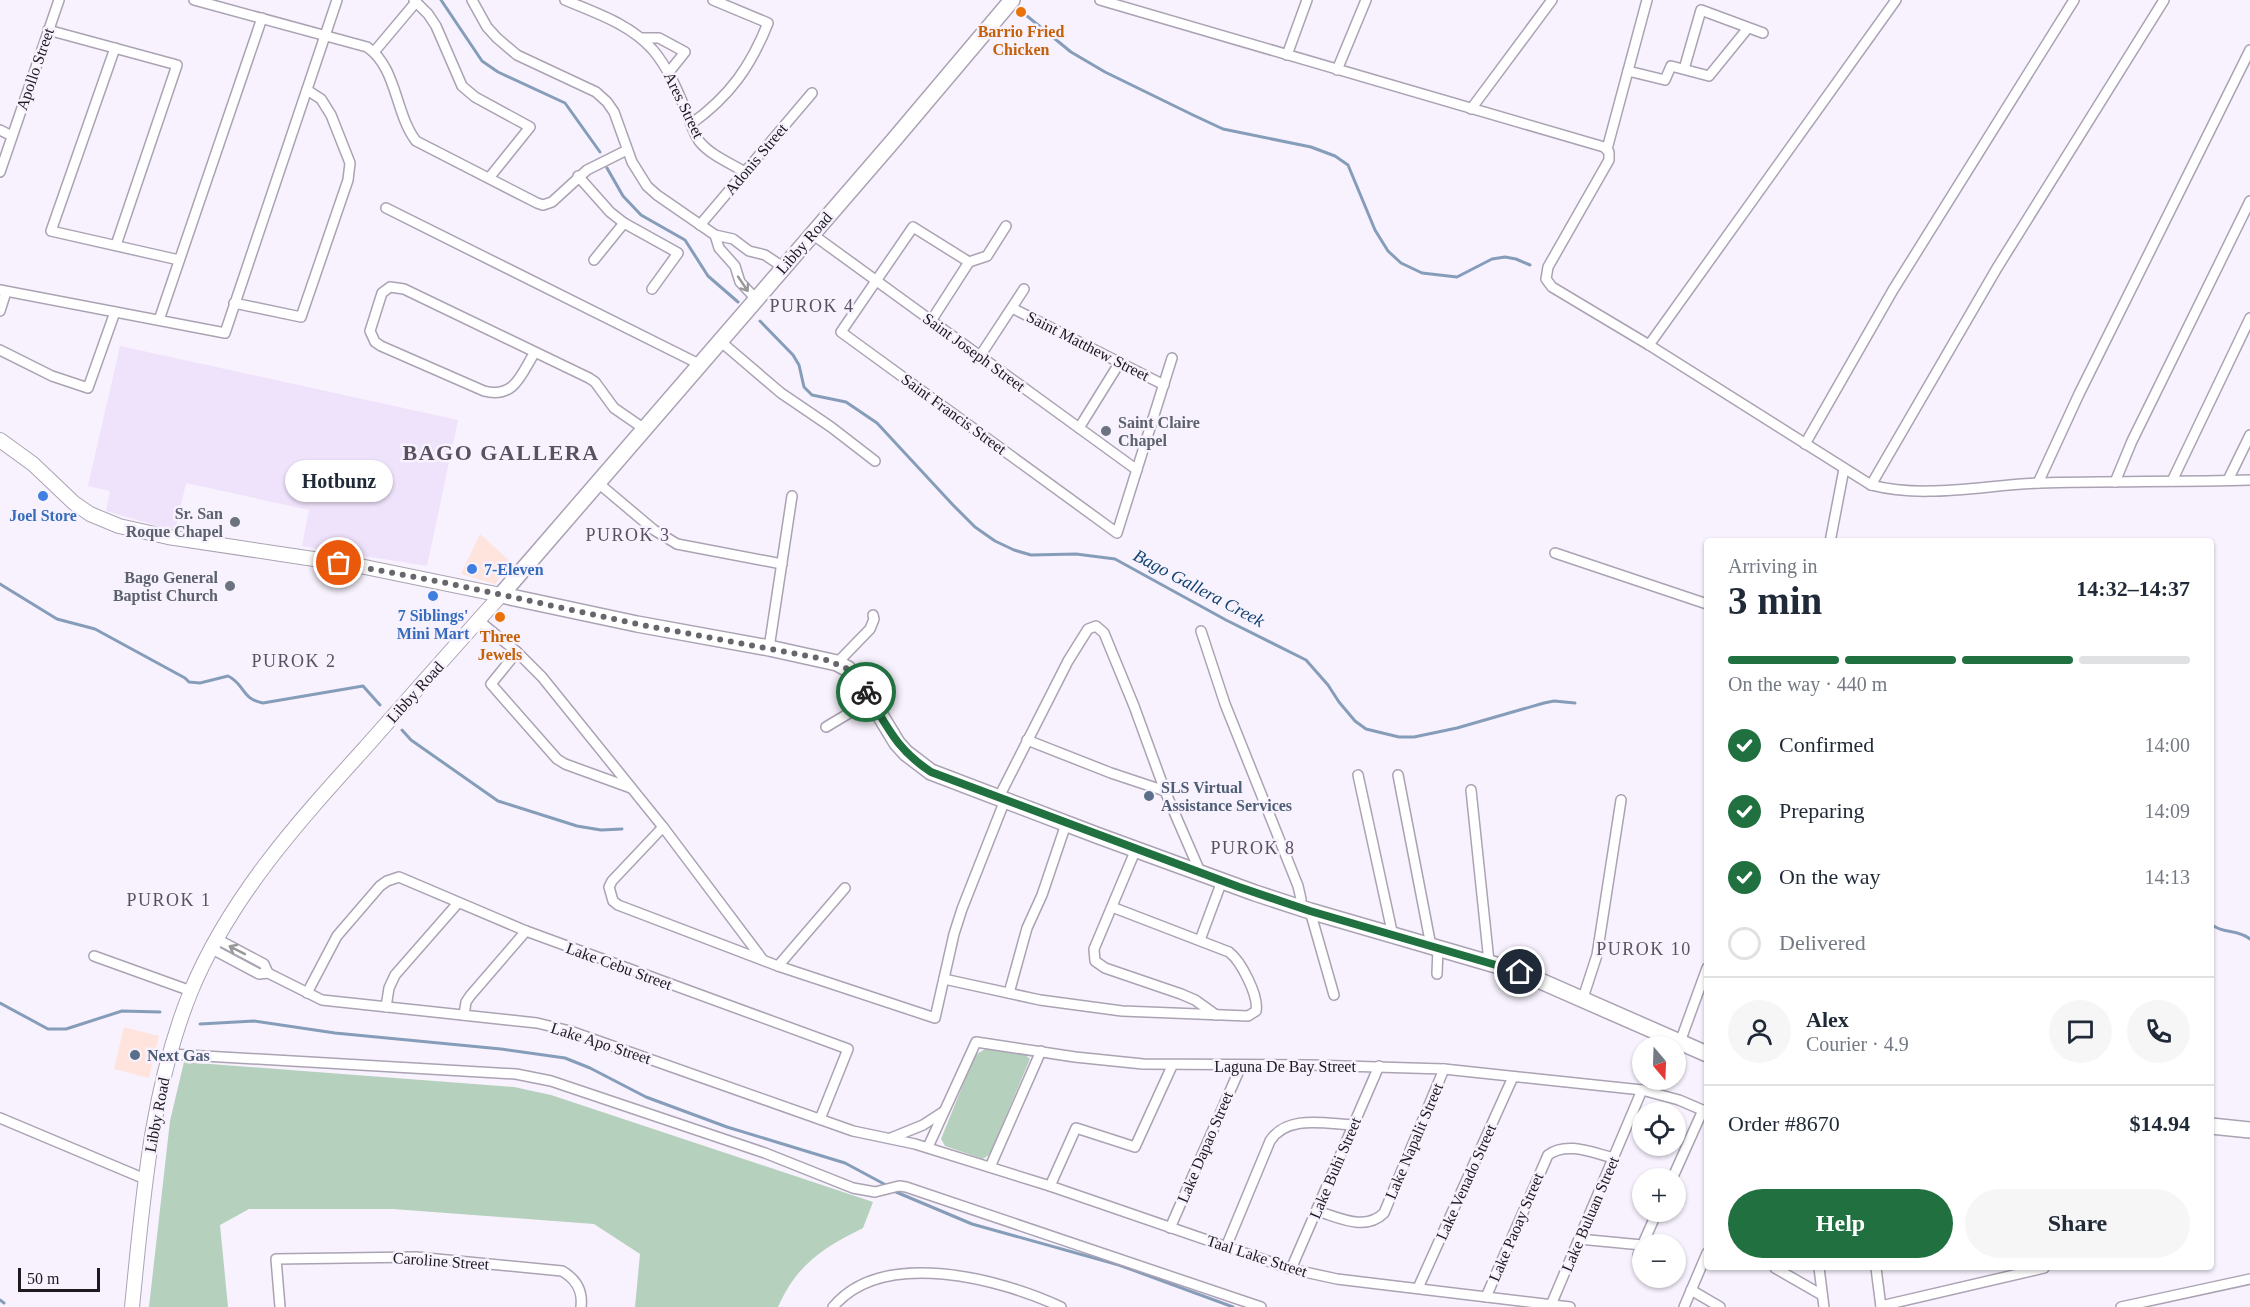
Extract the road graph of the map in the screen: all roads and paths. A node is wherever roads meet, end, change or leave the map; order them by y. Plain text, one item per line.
1 (59, 0) edge
2 (194, 0) edge
3 (338, 0) edge
4 (472, 0) edge
5 (565, 0) edge
6 (713, 0) edge
7 (1012, 0) edge
8 (1100, 0) edge
9 (1307, 0) edge
10 (1366, 0) edge
11 (1552, 0) edge
12 (1647, 0) edge
13 (1896, 0) edge
14 (2074, 0) edge
15 (2164, 0) edge
16 (415, 1) edge
17 (262, 18) junction
18 (1748, 28) junction
19 (48, 30) junction
20 (1763, 33) dead end
21 (326, 35) junction
22 (641, 38) junction
23 (116, 48) junction
24 (2250, 50) edge
25 (374, 52) junction
26 (1287, 55) junction
27 (1684, 69) junction
28 (1337, 70) junction
29 (1628, 71) junction
30 (669, 72) junction
31 (307, 90) junction
32 (812, 93) dead end
33 (1471, 110) junction
34 (691, 124) junction
35 (0, 130) edge
36 (12, 136) junction
37 (1607, 149) junction
38 (627, 150) junction
39 (0, 172) edge
40 (745, 172) junction
41 (578, 176) junction
42 (489, 178) junction
43 (2250, 201) edge
44 (386, 208) dead end
45 (624, 222) junction
46 (700, 225) junction
47 (1006, 226) dead end
48 (812, 234) junction
49 (715, 235) junction
50 (116, 245) junction
51 (749, 251) junction
52 (179, 260) junction
53 (594, 260) dead end
54 (969, 262) junction
55 (735, 266) junction
56 (783, 267) junction
57 (876, 281) junction
58 (652, 289) dead end
59 (1024, 289) dead end
60 (3, 291) edge
61 (756, 299) junction
62 (234, 303) junction
63 (1012, 308) junction
64 (0, 311) edge
65 (115, 312) junction
66 (2250, 318) edge
67 (159, 320) junction
68 (931, 321) junction
69 (720, 341) junction
70 (1649, 345) junction
71 (0, 350) edge
72 (535, 352) junction
73 (980, 357) junction
74 (1172, 358) dead end
75 (1120, 363) junction
76 (699, 364) junction
77 (1164, 385) junction
78 (643, 428) junction
79 (1079, 428) junction
80 (2250, 435) edge
81 (0, 440) edge
82 (1805, 444) junction
83 (875, 461) dead end
84 (1844, 469) junction
85 (1137, 470) junction
86 (2228, 480) junction
87 (2250, 480) edge
88 (2172, 481) junction
89 (597, 482) junction
90 (2115, 482) junction
91 (2038, 483) junction
92 (1871, 485) junction
93 (792, 496) dead end
94 (1831, 538) edge
95 (1555, 553) dead end
96 (782, 564) junction
97 (501, 595) junction
98 (1704, 603) edge
99 (873, 615) dead end
100 (478, 620) junction
101 (1201, 631) dead end
102 (769, 648) junction
103 (517, 652) junction
104 (837, 663) junction
105 (872, 700) junction
106 (826, 727) dead end
107 (1027, 740) junction
108 (1358, 775) dead end
109 (1398, 775) dead end
110 (631, 788) junction
111 (1471, 790) dead end
112 (1165, 791) junction
113 (1002, 799) junction
114 (1621, 801) dead end
115 (1066, 824) junction
116 (663, 827) junction
117 (1136, 849) junction
118 (1201, 874) junction
119 (1222, 881) junction
120 (845, 888) dead end
121 (458, 903) junction
122 (1112, 907) junction
123 (1305, 909) junction
124 (526, 931) junction
125 (1393, 936) junction
126 (1200, 940) junction
127 (214, 944) junction
128 (1434, 947) junction
129 (94, 956) dead end
130 (763, 960) junction
131 (1489, 962) junction
132 (778, 966) junction
133 (1437, 974) dead end
134 (1704, 976) edge
135 (944, 979) junction
136 (191, 992) junction
137 (307, 993) junction
138 (1009, 993) junction
139 (1334, 995) dead end
140 (1583, 998) junction
141 (386, 1007) junction
142 (464, 1015) junction
143 (1216, 1015) junction
144 (1667, 1036) edge
145 (1682, 1036) edge
146 (1686, 1045) edge
147 (1041, 1051) junction
148 (170, 1053) junction
149 (1704, 1053) edge
150 (1172, 1066) junction
151 (1240, 1066) junction
152 (1379, 1066) junction
153 (1444, 1069) junction
154 (1513, 1077) junction
155 (1632, 1089) edge
156 (1642, 1090) joint
157 (945, 1111) junction
158 (1704, 1111) edge
159 (1704, 1113) edge
160 (0, 1118) edge
161 (820, 1119) junction
162 (1354, 1125) junction
163 (2214, 1126) edge
164 (2250, 1130) edge
165 (889, 1139) junction
166 (928, 1147) junction
167 (1614, 1158) junction
168 (990, 1167) junction
169 (1677, 1168) edge
170 (145, 1179) junction
171 (1050, 1186) junction
172 (1317, 1210) junction
173 (1170, 1228) junction
174 (1579, 1239) junction
175 (1632, 1244) edge
176 (1226, 1247) junction
177 (1704, 1260) edge
178 (1291, 1269) junction
179 (1778, 1270) edge
180 (1819, 1270) edge
181 (1876, 1270) edge
182 (2036, 1270) edge
183 (2250, 1279) edge
184 (1418, 1288) junction
185 (1691, 1290) junction
186 (1822, 1295) junction
187 (1486, 1297) junction
188 (1551, 1305) junction
189 (132, 1307) edge
190 (280, 1307) edge
191 (581, 1307) edge
192 (833, 1307) edge
193 (1062, 1307) edge
194 (1261, 1307) edge
195 (1570, 1307) edge
196 (1684, 1307) edge
197 (1720, 1307) edge
198 (1824, 1307) edge
199 (1881, 1307) edge
200 (2121, 1307) edge

1 - 19 street, Apollo Street
2 - 17 street
3 - 21 street
4 - 38 street
5 - 22 street, Ares Street
6 - 34 street
7 - 48 main road, Libby Road
8 - 26 street
9 - 26 street
10 - 28 street
11 - 33 street
12 - 29 street
13 - 70 street
14 - 82 street
15 - 92 street
16 - 25 street
16 - 42 street
17 - 21 street
17 - 52 street
18 - 20 street
18 - 27 street
18 - 27 street
19 - 23 street
19 - 36 street, Apollo Street
21 - 25 street
21 - 31 street
22 - 30 street, Ares Street
22 - 30 street
23 - 50 street
23 - 50 street
24 - 91 street
25 - 42 street
26 - 28 street
27 - 29 street
28 - 33 street
29 - 37 street
30 - 34 street, Ares Street
31 - 62 street
31 - 62 street
32 - 40 street, Adonis Street
33 - 37 street
34 - 40 street, Ares Street
35 - 36 street
36 - 39 street, Apollo Street
37 - 70 street
38 - 41 street
38 - 46 street
40 - 46 street, Adonis Street
41 - 42 street
41 - 45 street
43 - 90 street
44 - 76 street
45 - 53 street
45 - 58 street
46 - 49 street
47 - 54 street
48 - 56 main road, Libby Road
48 - 57 street, Saint Joseph Street
49 - 51 street
49 - 55 street
50 - 52 street
51 - 55 street
51 - 56 street
52 - 67 street
54 - 57 street
54 - 68 street
55 -> 61 street
56 - 61 main road, Libby Road
57 - 68 street, Saint Joseph Street
57 - 85 street, Saint Francis Street
59 - 63 street
60 - 64 street
60 - 65 street
61 - 69 main road, Libby Road
62 - 67 street
63 - 73 street
63 - 75 street, Saint Matthew Street
65 - 67 street
65 - 71 street
66 - 88 street
68 - 73 street, Saint Joseph Street
69 - 76 main road, Libby Road
69 - 83 street
70 - 82 street
72 - 72 street
72 - 78 street
73 - 79 street, Saint Joseph Street
74 - 77 street
75 - 77 street, Saint Matthew Street
75 - 79 street
76 - 78 main road, Libby Road
77 - 85 street
78 - 89 main road, Libby Road
79 - 85 street, Saint Joseph Street
80 - 86 street
81 - 97 main road
82 - 84 street
84 - 92 street
84 - 94 street
86 - 87 street
86 - 88 street
88 - 90 street
89 - 96 street
89 - 97 main road, Libby Road
90 - 91 street
91 - 92 street
93 - 96 street
95 - 98 street
96 - 102 street
97 - 100 main road, Libby Road
97 - 102 main road
99 - 104 street
100 - 103 street
100 - 127 main road, Libby Road
101 - 123 street
102 - 104 main road
103 - 110 street
103 - 110 street
104 - 105 main road
105 - 106 street
105 - 113 main road
107 - 112 street
107 - 112 street
107 - 113 street
108 - 125 street
109 - 128 street
110 - 116 street
111 - 131 street
112 - 118 street
113 - 115 main road
113 - 135 street
114 - 140 street
115 - 117 main road
115 - 138 street
116 - 130 street
116 - 130 street
117 - 118 main road
117 - 122 street
118 - 119 main road
119 - 123 main road
119 - 126 street
120 - 132 street
121 - 124 street, Lake Cebu Street
121 - 137 street, Lake Cebu Street
121 - 141 street
122 - 126 street
122 - 143 street
123 - 125 main road
123 - 139 street
124 - 142 street
124 - 161 street, Lake Cebu Street
125 - 128 main road
126 - 143 street
127 - 136 main road, Libby Road
127 - 137 street, Lake Apo Street
128 - 131 main road
128 - 133 street
129 - 136 street
130 - 132 street
131 - 140 main road
132 - 135 street
134 - 145 street
135 - 138 street
136 - 148 main road, Libby Road
137 - 141 street, Lake Apo Street
138 - 143 street
140 - 144 main road
141 - 142 street, Lake Apo Street
142 - 161 street, Lake Apo Street
146 - 149 main road
147 - 150 street, Laguna De Bay Street
147 - 157 street, Laguna De Bay Street
147 - 168 street
148 - 170 main road, Libby Road
148 - 194 street
150 - 151 street, Laguna De Bay Street
150 - 171 street
151 - 152 street, Laguna De Bay Street
151 - 173 street, Lake Dapao Street
152 - 153 street, Laguna De Bay Street
152 - 162 street, Lake Buhi Street
153 - 154 street, Laguna De Bay Street
153 - 172 street, Lake Napalit Street
154 - 155 street, Laguna De Bay Street
154 - 184 street, Lake Venado Street
156 - 158 street, Laguna De Bay Street
156 - 167 street, Lake Buluan Street
157 - 165 street
157 - 166 street, Laguna De Bay Street
159 - 169 street
160 - 170 street
161 - 165 street, Lake Apo Street
162 - 172 street, Lake Buhi Street
162 - 176 street
163 - 164 main road
165 - 166 street, Lake Apo Street
166 - 168 street, Taal Lake Street
167 - 174 street, Lake Buluan Street
167 - 187 street, Lake Paoay Street
168 - 171 street, Taal Lake Street
170 - 189 main road, Libby Road
171 - 173 street, Taal Lake Street
172 - 178 street, Lake Buhi Street
173 - 176 street, Taal Lake Street
174 - 175 street
174 - 188 street, Lake Buluan Street
176 - 178 street, Taal Lake Street
177 - 185 street
178 - 184 street, Taal Lake Street
179 - 186 street
180 - 186 street
181 - 199 street
182 - 199 street
183 - 200 street
184 - 187 street, Taal Lake Street
185 - 196 street
185 - 197 street
186 - 198 street
187 - 188 street, Taal Lake Street
188 - 195 street, Taal Lake Street
190 - 191 street, Caroline Street
192 - 193 street

